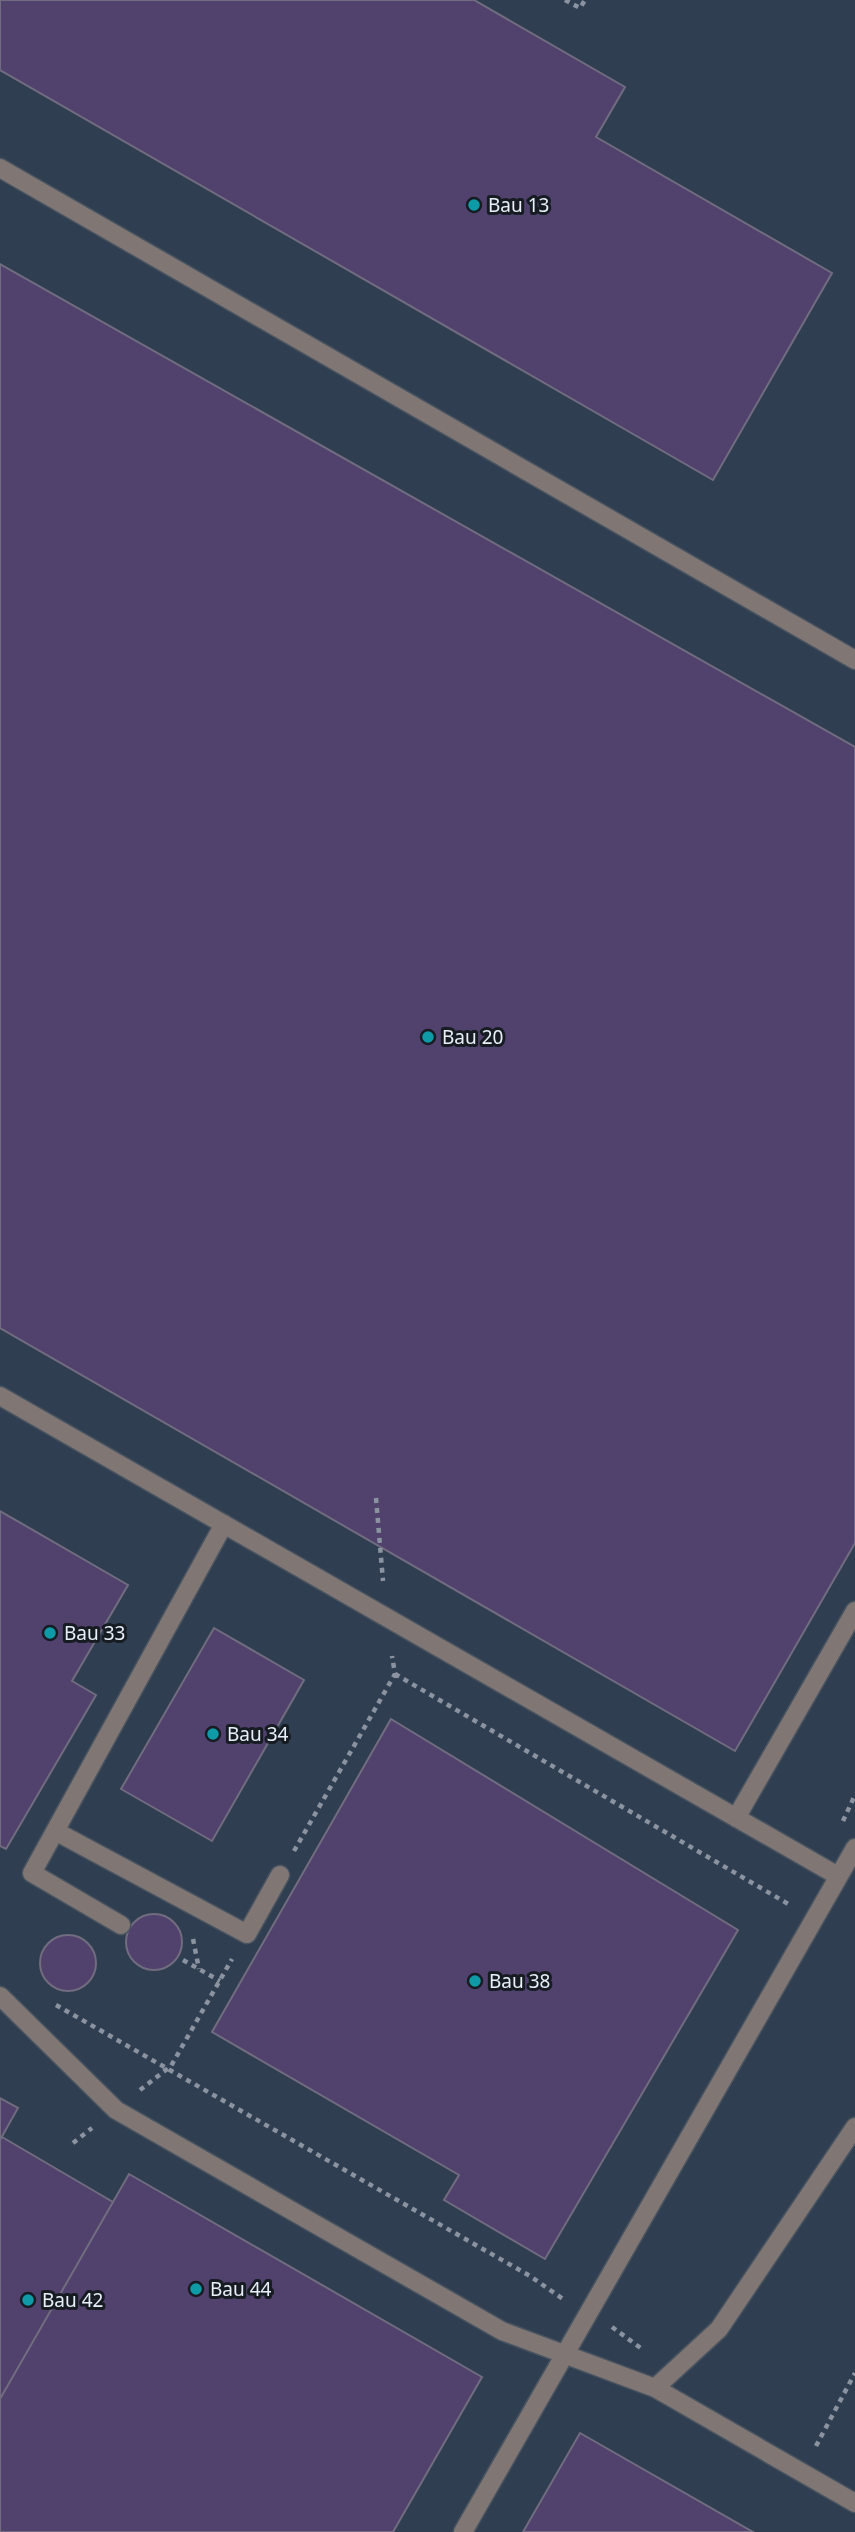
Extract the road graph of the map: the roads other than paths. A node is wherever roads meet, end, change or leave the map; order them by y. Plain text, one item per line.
1 (0, 168) edge
2 (855, 660) edge
3 (0, 1396) edge
4 (224, 1524) junction
5 (855, 1611) edge
6 (737, 1818) junction
7 (55, 1831) junction
8 (855, 1848) edge
9 (280, 1875) road end
10 (838, 1876) junction
11 (121, 1925) dead end
12 (0, 1996) edge
13 (855, 2127) edge
14 (566, 2353) junction
15 (655, 2388) junction
16 (855, 2503) edge
17 (463, 2532) edge

1 - 2 lane
3 - 4 lane
4 - 6 lane
4 - 7 lane
5 - 6 lane
6 - 10 lane
7 - 9 lane
7 - 11 lane
8 - 10 lane
10 - 14 lane
12 - 14 lane
13 - 15 lane
14 - 15 lane
14 - 17 lane
15 - 16 lane

